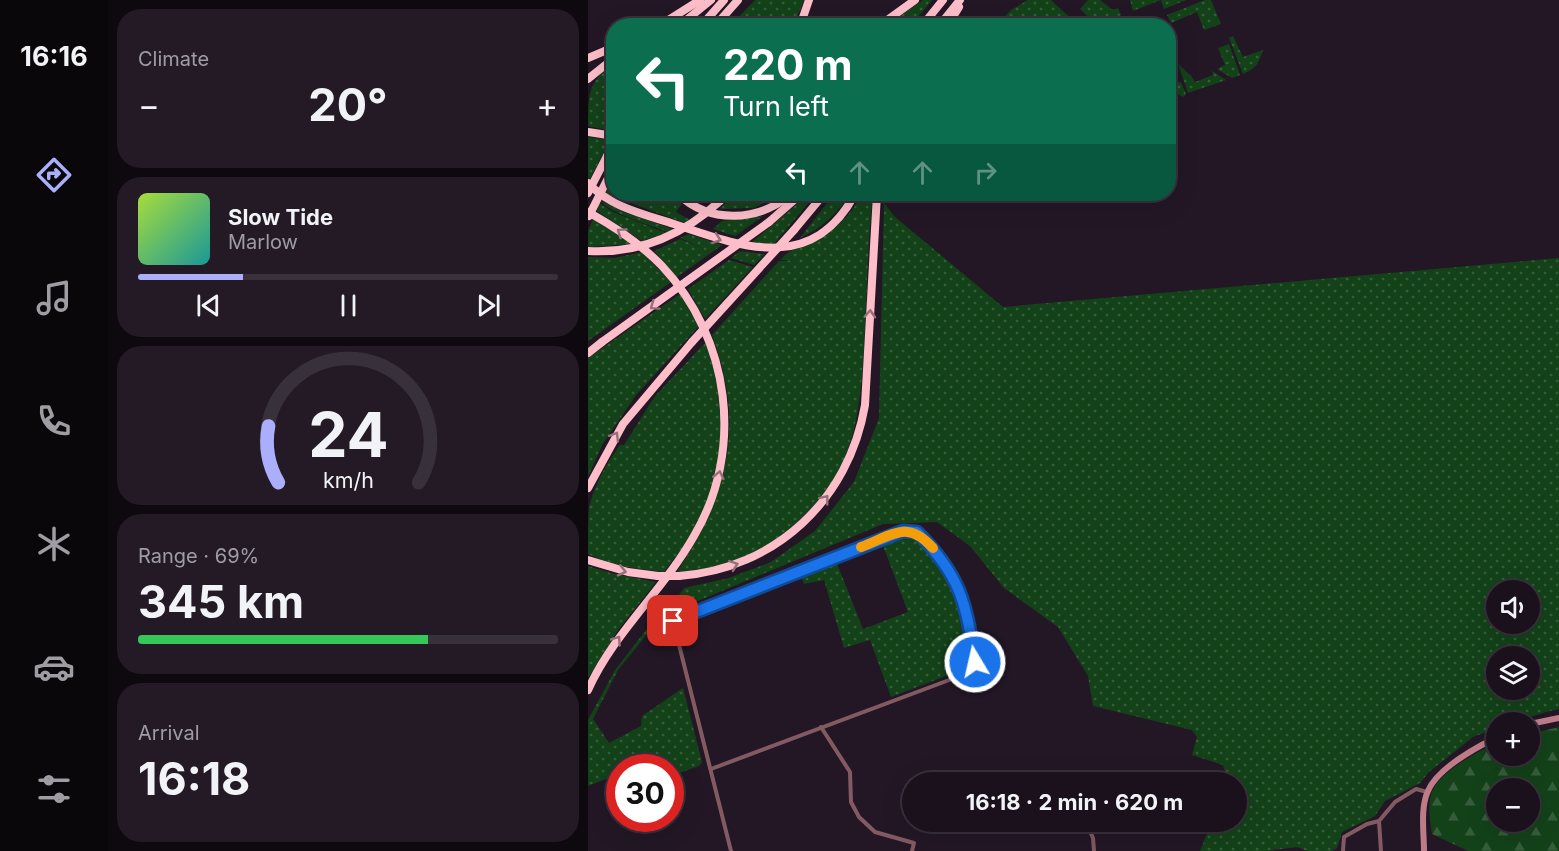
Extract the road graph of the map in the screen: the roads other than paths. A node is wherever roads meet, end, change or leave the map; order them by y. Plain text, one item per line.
1 (700, 0) edge
2 (711, 0) edge
3 (724, 0) edge
4 (738, 0) edge
5 (809, 0) edge
6 (915, 0) edge
7 (943, 0) edge
8 (961, 0) edge
9 (672, 18) edge
10 (689, 18) edge
11 (708, 18) edge
12 (721, 18) edge
13 (803, 18) edge
14 (890, 18) edge
15 (928, 18) edge
16 (946, 18) edge
17 (951, 18) edge
18 (606, 50) edge
19 (588, 58) edge
20 (606, 64) edge
21 (588, 79) edge
22 (588, 132) edge
23 (606, 135) edge
24 (606, 158) edge
25 (606, 181) edge
26 (588, 183) edge
27 (588, 193) edge
28 (606, 198) edge
29 (613, 201) edge
30 (688, 201) edge
31 (720, 201) edge
32 (780, 201) edge
33 (793, 201) edge
34 (818, 201) edge
35 (850, 201) edge
36 (876, 201) edge
37 (588, 216) edge
38 (588, 251) edge
39 (588, 353) edge
40 (588, 488) edge
41 (588, 560) edge
42 (588, 690) edge
43 (1559, 718) edge
44 (1540, 722) edge
45 (821, 727) junction
46 (1486, 744) edge
47 (711, 769) junction
48 (1427, 792) junction
49 (1379, 821) junction
50 (1090, 832) edge
51 (731, 851) edge
52 (912, 851) edge
53 (1094, 851) edge
54 (1343, 851) edge
55 (1381, 851) edge
56 (1424, 851) edge

1 - 9 highway
2 - 10 highway
3 - 11 highway
4 - 12 highway
5 - 13 highway
6 - 14 highway
7 - 15 highway
8 - 16 highway
8 - 17 highway
18 - 19 highway
20 - 21 highway
22 - 23 highway
24 - 27 highway, bridge
25 - 37 highway, bridge
26 -> 28 highway
29 -> 35 highway
30 - 32 highway
31 - 38 highway, bridge
33 -> 39 highway, bridge
40 -> 34 highway, bridge
41 -> 36 highway, bridge
42 -> 37 highway
43 - 44 main road
45 - 47 street
45 - 47 street
45 - 52 street
46 - 48 main road
47 - 51 street
48 - 49 street
48 - 56 main road
49 - 54 street
49 - 55 street
50 - 53 street

